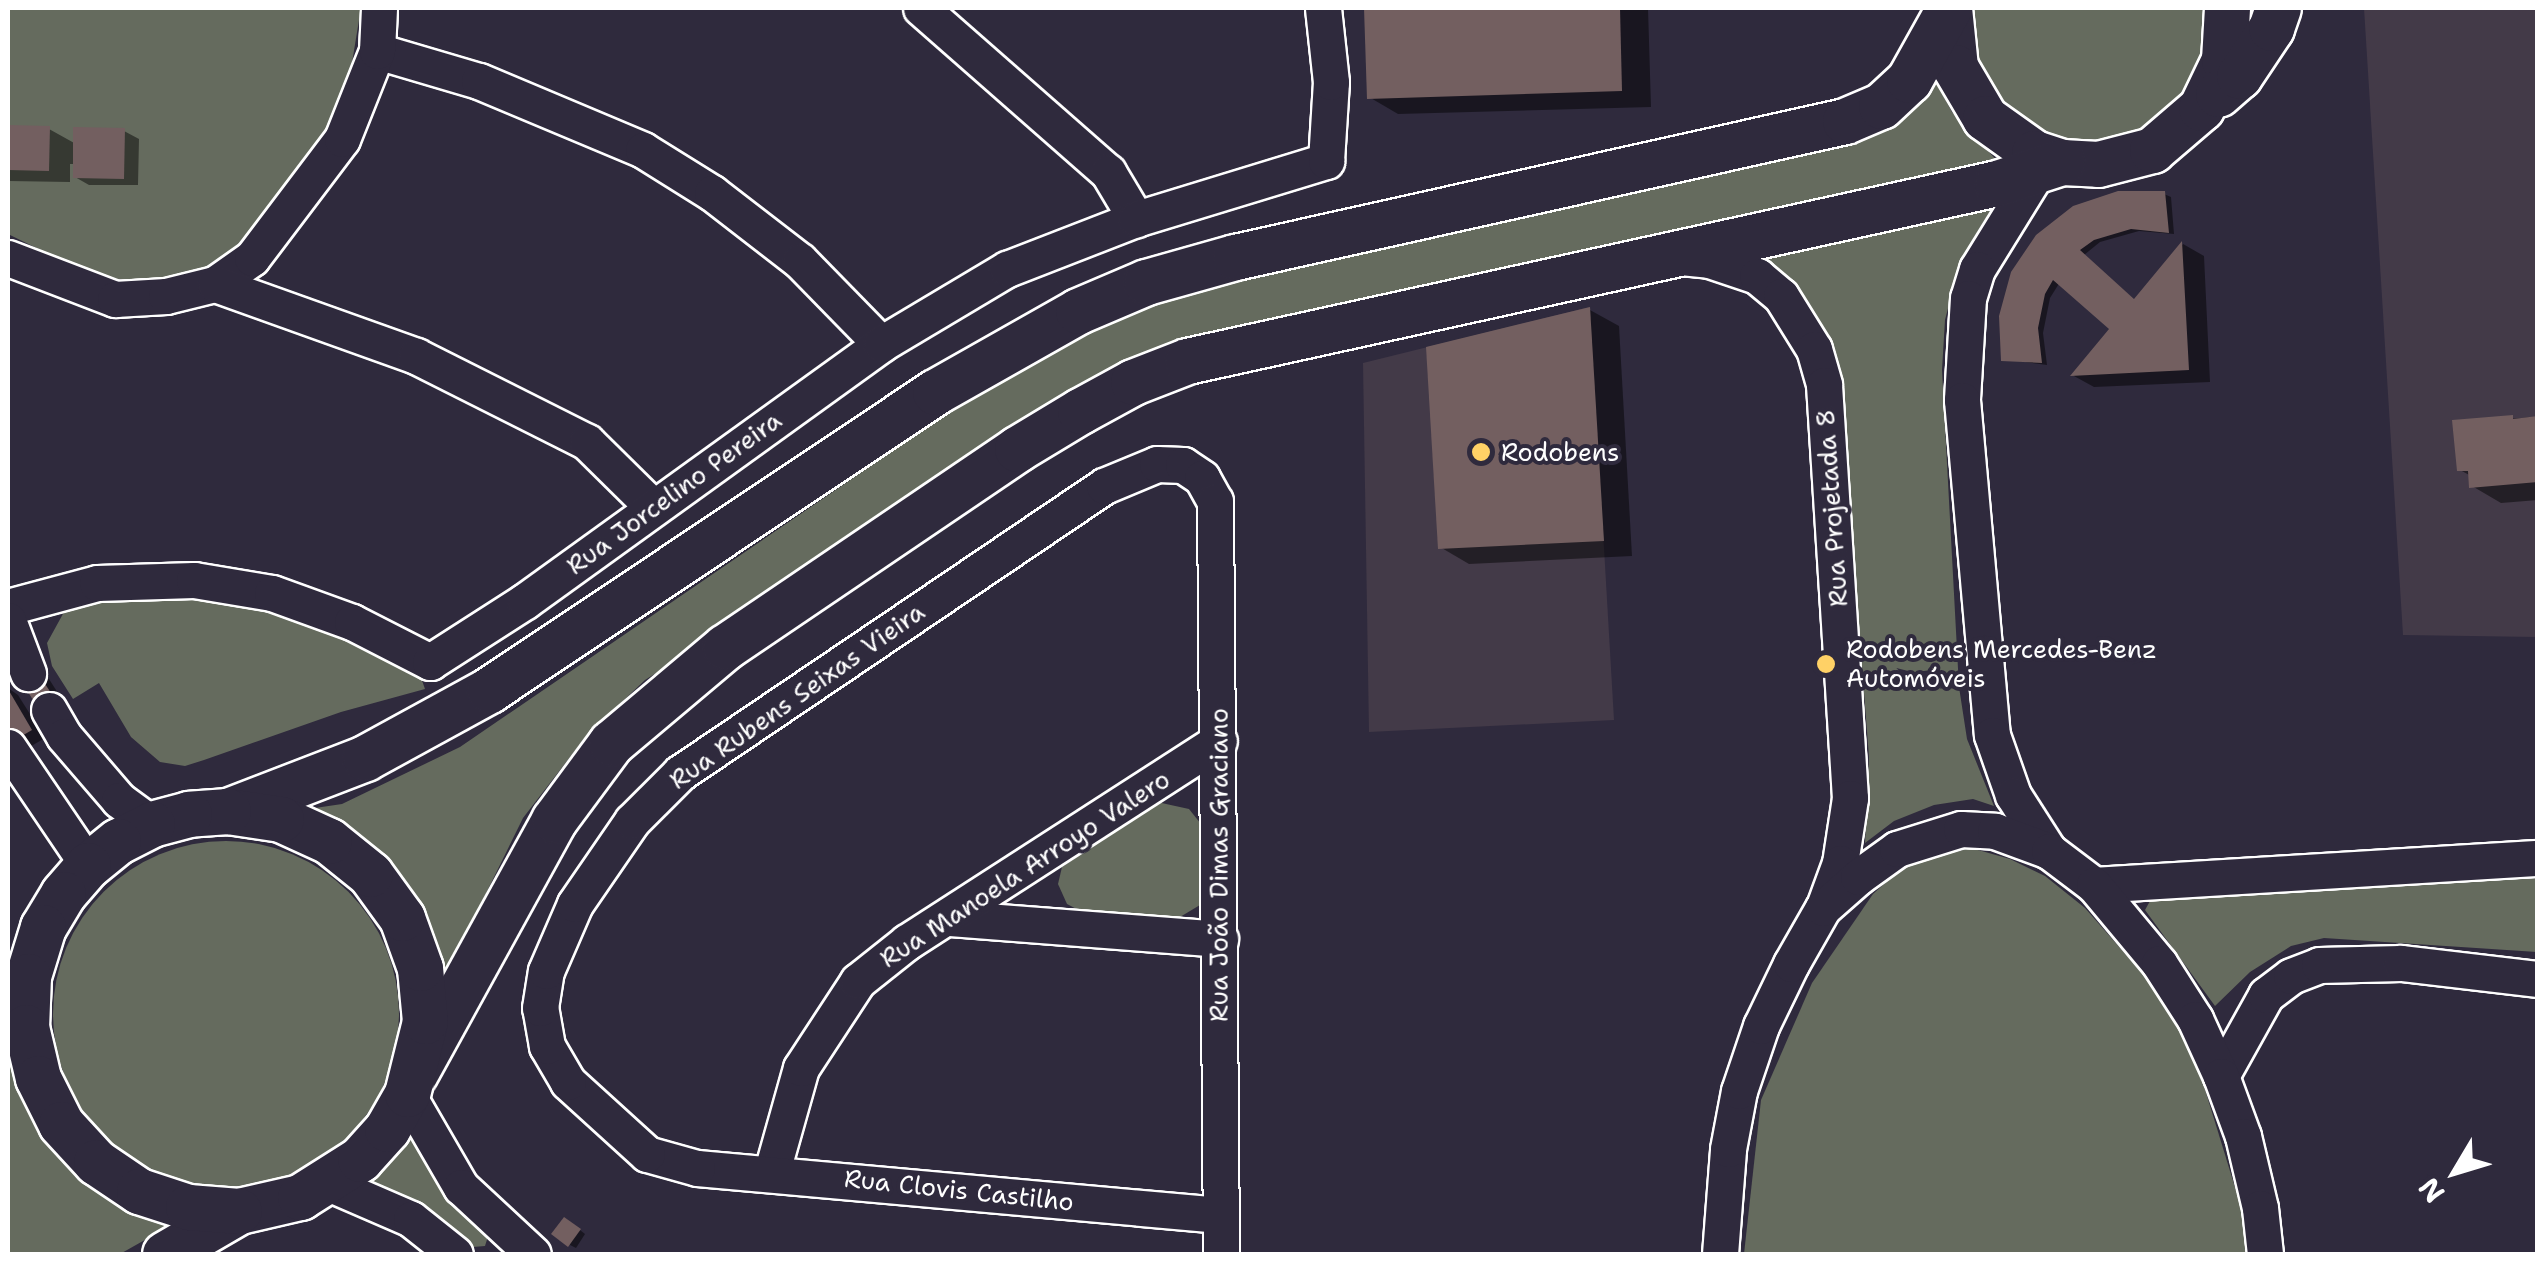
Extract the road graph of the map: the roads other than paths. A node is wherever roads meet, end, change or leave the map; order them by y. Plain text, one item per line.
1 (379, 8) edge
2 (922, 8) edge
3 (1323, 8) edge
4 (1949, 8) edge
5 (2227, 8) edge
6 (2278, 8) edge
7 (377, 52) junction
8 (2201, 108) junction
9 (2050, 167) junction
10 (1136, 219) junction
11 (1670, 256) junction
12 (8, 258) edge
13 (215, 284) junction
14 (881, 344) junction
15 (1202, 478) joint
16 (652, 506) junction
17 (8, 607) edge
18 (8, 620) edge
19 (28, 673) dead end
20 (1218, 741) junction
21 (13, 756) edge
22 (228, 811) junction
23 (152, 824) junction
24 (2049, 851) junction
25 (2538, 858) edge
26 (88, 865) junction
27 (2094, 885) junction
28 (1823, 908) junction
29 (948, 918) junction
30 (43, 927) junction
31 (1220, 939) junction
32 (8, 974) edge
33 (2538, 979) edge
34 (2222, 1076) junction
35 (411, 1083) junction
36 (697, 1168) joint
37 (772, 1172) junction
38 (328, 1183) junction
39 (239, 1211) junction
40 (1220, 1216) junction
41 (496, 1243) edge
42 (165, 1254) edge
43 (455, 1254) edge
44 (533, 1254) edge
45 (1221, 1254) edge
46 (1720, 1254) edge
47 (2265, 1254) edge

1 - 7 street
2 - 10 street
3 - 10 street, Rua Jorcelino Pereira
4 - 9 main road
4 - 22 main road
5 - 8 main road
6 - 8 main road
7 - 13 street
7 - 14 street
8 - 9 main road
9 - 11 main road
9 - 24 street
10 - 14 street, Rua Jorcelino Pereira
11 - 28 street, Rua Projetada 8
11 - 35 main road
12 - 13 street
13 - 16 street
14 - 16 street, Rua Jorcelino Pereira
15 - 20 street, Rua João Dimas Graciano
15 - 36 street, Rua Rubens Seixas Vieira
16 - 17 street, Rua Jorcelino Pereira
18 - 19 street
20 - 29 street, Rua Manoela Arroyo Valero
20 - 31 street, Rua João Dimas Graciano
21 - 23 street
21 - 26 street
22 - 23 main road
22 - 35 main road
23 - 26 main road
24 - 27 street
24 - 28 street
25 - 27 street
26 - 30 main road
27 - 34 street
28 - 46 street, Rua Projetada 8
29 - 31 street
29 - 37 street, Rua Manoela Arroyo Valero
30 - 32 main road
30 - 39 main road
31 - 40 street, Rua João Dimas Graciano
33 - 34 street
34 - 47 street
35 - 38 main road
35 - 41 street
36 - 37 street, Rua Clovis Castilho
37 - 40 street, Rua Clovis Castilho
38 - 39 main road
38 - 43 street
39 - 42 main road
40 - 45 street, Rua João Dimas Graciano
41 - 44 street

